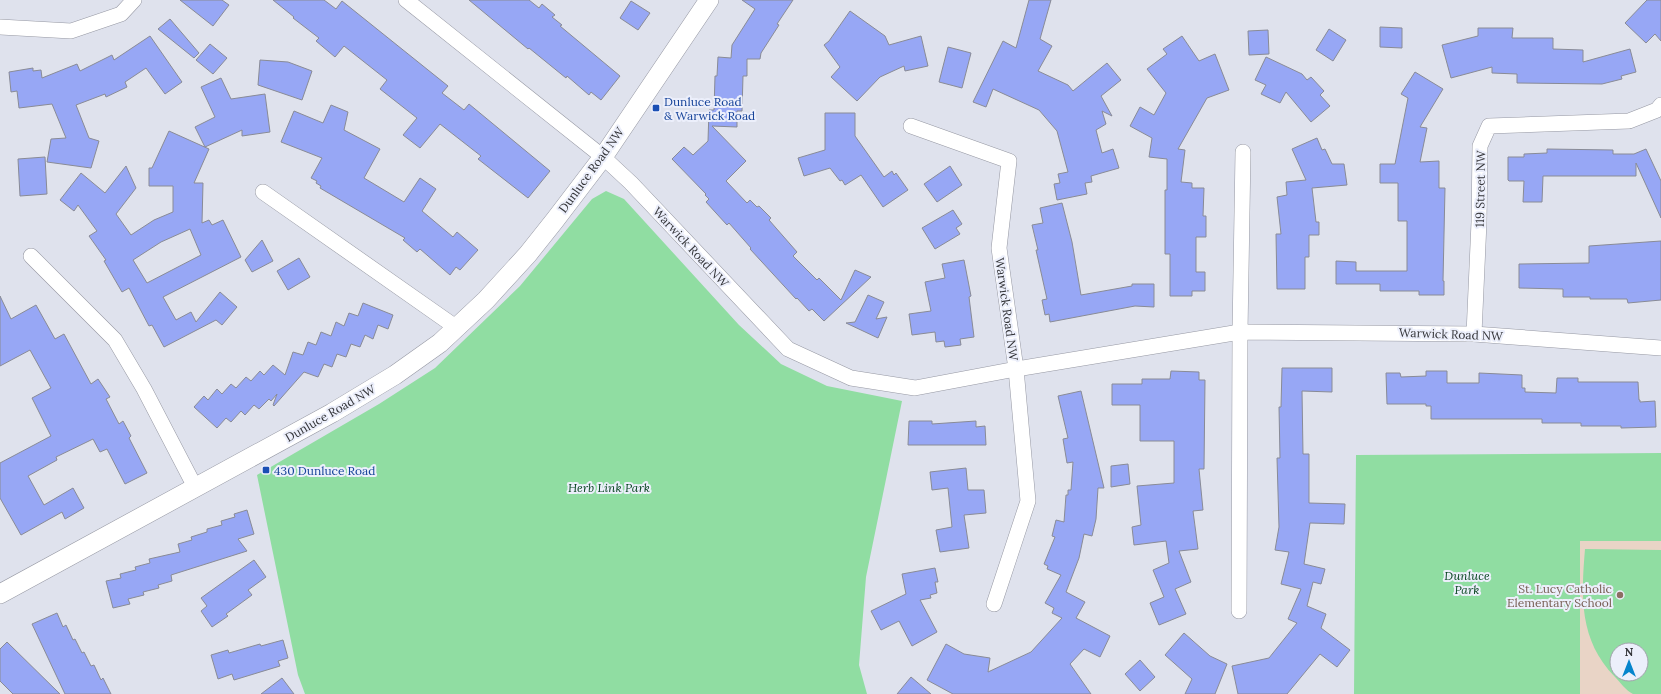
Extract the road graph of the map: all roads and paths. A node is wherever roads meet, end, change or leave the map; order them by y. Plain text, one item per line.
1 (134, 0) edge
2 (406, 0) edge
3 (709, 0) edge
4 (0, 27) edge
5 (1661, 105) edge
6 (910, 126) dead end
7 (1243, 152) dead end
8 (603, 157) junction
9 (263, 192) dead end
10 (31, 256) dead end
11 (457, 328) junction
12 (1240, 332) junction
13 (1474, 334) junction
14 (1661, 348) edge
15 (1016, 369) junction
16 (195, 487) junction
17 (1, 589) edge
18 (994, 604) dead end
19 (1239, 611) dead end

1 - 4 street
2 - 8 street, Warwick Road NW
3 - 8 street, Dunluce Road NW
5 - 13 street, 119 Street NW
6 - 15 street, Warwick Road NW
7 - 12 street
8 - 11 street, Dunluce Road NW
8 - 15 street, Warwick Road NW
9 - 11 street
10 - 16 street
11 - 16 street, Dunluce Road NW
12 - 13 street, Warwick Road NW
12 - 15 street, Warwick Road NW
12 - 19 street
13 - 14 street, Warwick Road NW
15 - 18 street, Warwick Road NW
16 - 17 street, Dunluce Road NW

